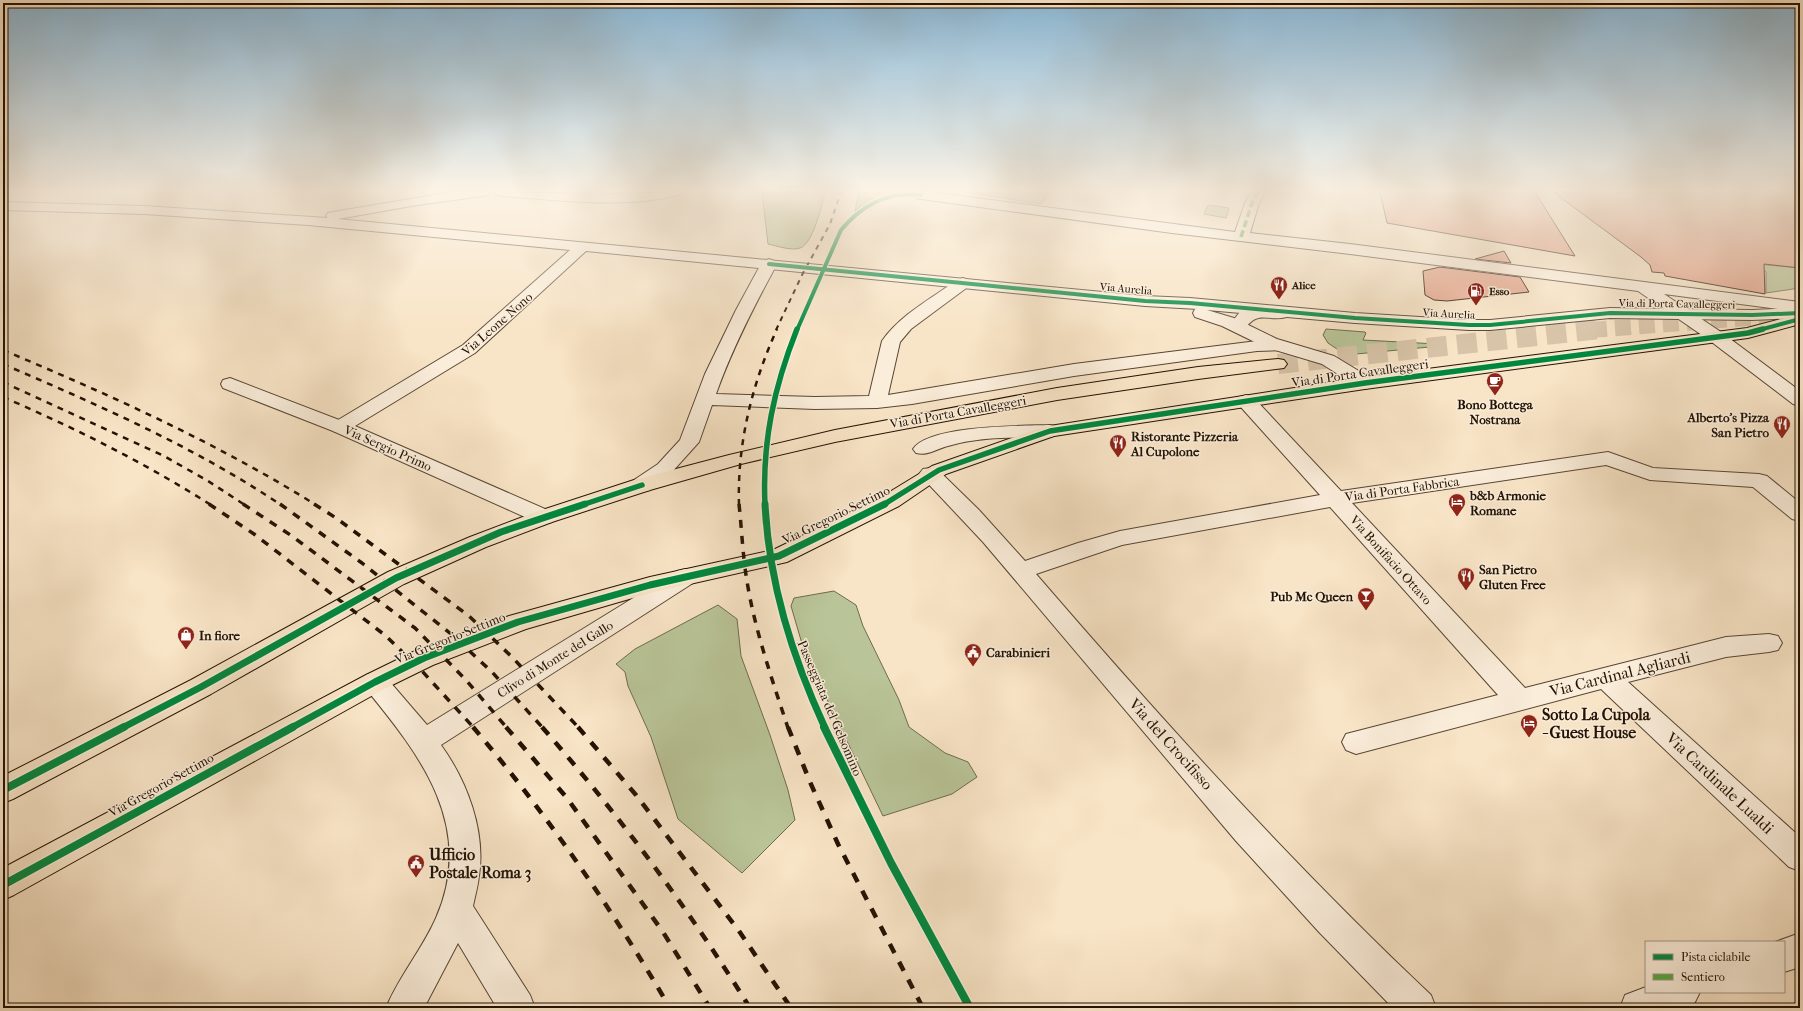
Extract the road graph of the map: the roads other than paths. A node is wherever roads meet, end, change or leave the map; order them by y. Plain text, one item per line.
1 (510, 239) edge
2 (1263, 239) edge
3 (583, 246) junction
4 (770, 264) junction
5 (963, 283) junction
6 (1641, 286) junction
7 (1145, 301) junction
8 (1800, 307) edge
9 (1286, 312) junction
10 (1682, 313) junction
11 (1800, 313) edge
12 (1800, 319) edge
13 (1482, 325) joint
14 (1238, 326) junction
15 (1715, 336) junction
16 (1279, 355) junction
17 (1365, 383) junction
18 (230, 384) dead end
19 (704, 399) junction
20 (1800, 400) edge
21 (1246, 401) junction
22 (877, 402) junction
23 (340, 427) junction
24 (926, 462) junction
25 (642, 485) junction
26 (1335, 499) junction
27 (1800, 514) edge
28 (544, 517) junction
29 (1021, 571) junction
30 (685, 577) junction
31 (1769, 643) dead end
32 (1605, 677) junction
33 (375, 682) junction
34 (1519, 700) junction
35 (425, 741) junction
36 (1356, 742) dead end
37 (3, 790) edge
38 (1800, 857) edge
39 (3, 885) edge
40 (456, 909) junction
41 (1800, 950) edge
42 (1785, 955) edge
43 (1679, 993) edge
44 (404, 1008) edge
45 (517, 1008) edge
46 (1418, 1008) edge
47 (1638, 1008) edge

1 - 3 street, Via Aurelia
2 - 6 street
3 - 4 street, Via Aurelia
3 - 23 street, Via Leone Nono
4 - 5 street, Via Aurelia
4 - 19 street
5 - 7 street, Via Aurelia
5 - 22 street
6 - 8 street
6 - 10 street
7 - 9 street, Via Aurelia
7 - 14 street
9 - 13 street, Via Aurelia
9 - 14 street
10 - 11 street, Via di Porta Cavalleggeri
10 - 13 street, Via di Porta Cavalleggeri
10 - 15 street
12 - 15 main road, Via di Porta Cavalleggeri
14 - 16 street
15 - 17 main road, Via di Porta Cavalleggeri
15 - 20 street
16 - 17 street
16 - 22 street, Via di Porta Cavalleggeri
16 - 25 main road, Via di Porta Cavalleggeri
17 - 21 main road, Via di Porta Cavalleggeri
18 - 23 street, Via Sergio Primo
19 - 22 street, Via di Porta Cavalleggeri
19 - 25 street
21 - 24 main road, Via di Porta Cavalleggeri
21 - 26 street, Via Bonifacio Ottavo
23 - 28 street, Via Sergio Primo
24 - 29 street, Via del Crocifisso
24 - 30 main road, Via Gregorio Settimo
25 - 28 main road
26 - 27 street, Via di Porta Fabbrica
26 - 29 street, Via di Porta Fabbrica
26 - 34 street, Via Bonifacio Ottavo
28 - 37 main road
29 - 46 street, Via del Crocifisso
30 - 33 main road, Via Gregorio Settimo
30 - 35 street, Clivo di Monte del Gallo
31 - 32 street, Via Cardinal Agliardi
32 - 34 street, Via Cardinal Agliardi
32 - 38 street, Via Cardinale Lualdi
33 - 35 street
33 - 39 main road, Via Gregorio Settimo
34 - 36 street, Via Cardinal Agliardi
35 - 40 street
40 - 44 street
40 - 45 street
41 - 42 street
43 - 47 street

